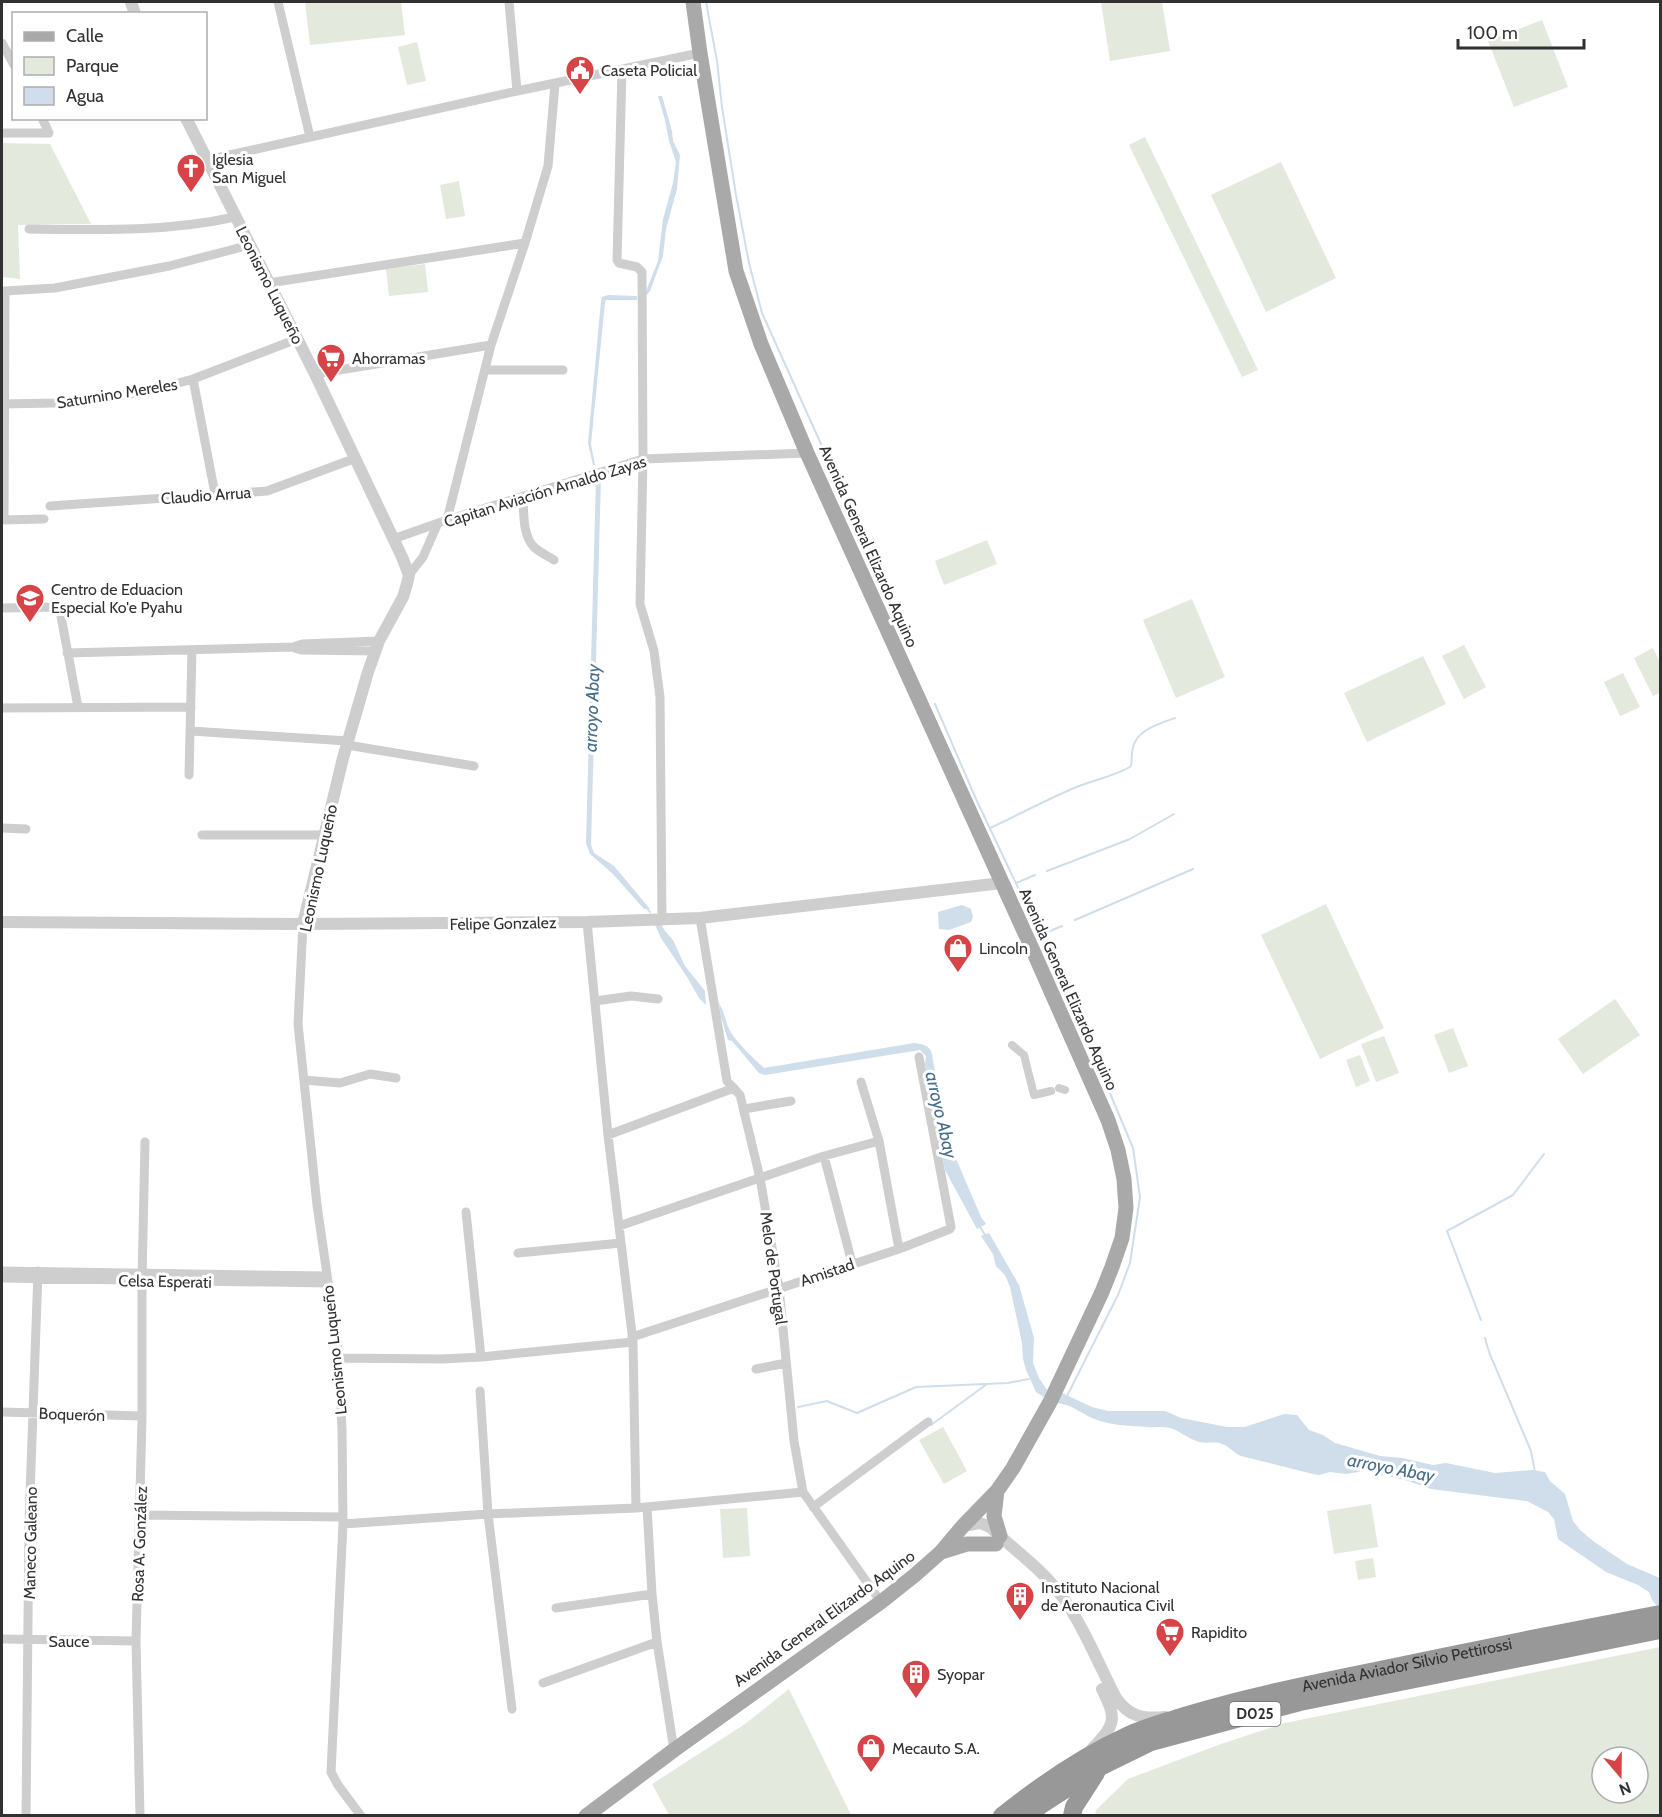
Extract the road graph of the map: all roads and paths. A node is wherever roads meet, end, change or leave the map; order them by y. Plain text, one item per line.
1 (278, 2) edge
2 (509, 2) edge
3 (693, 2) edge
4 (6, 46) edge
5 (700, 53) junction
6 (12, 60) edge
7 (622, 70) junction
8 (555, 84) junction
9 (518, 91) junction
10 (43, 120) edge
11 (187, 120) edge
12 (2, 133) edge
13 (310, 137) junction
14 (207, 160) junction
15 (235, 217) junction
16 (29, 229) dead end
17 (525, 243) junction
18 (250, 245) junction
19 (269, 282) junction
20 (297, 339) junction
21 (491, 345) junction
22 (485, 370) junction
23 (563, 370) dead end
24 (315, 374) junction
25 (194, 379) junction
26 (3, 404) edge
27 (807, 453) junction
28 (356, 458) junction
29 (643, 459) junction
30 (215, 494) junction
31 (523, 496) junction
32 (50, 506) dead end
33 (44, 519) dead end
34 (3, 520) edge
35 (443, 521) junction
36 (393, 539) junction
37 (554, 560) dead end
38 (409, 574) junction
39 (2, 608) edge
40 (377, 646) junction
41 (192, 650) junction
42 (67, 653) junction
43 (78, 707) junction
44 (191, 707) junction
45 (2, 708) edge
46 (191, 731) junction
47 (348, 743) junction
48 (474, 766) dead end
49 (189, 776) dead end
50 (2, 828) edge
51 (26, 829) dead end
52 (325, 835) junction
53 (202, 836) dead end
54 (1002, 883) junction
55 (700, 918) junction
56 (662, 920) junction
57 (2, 922) edge
58 (587, 922) junction
59 (303, 924) junction
60 (658, 999) dead end
61 (595, 1001) junction
62 (1012, 1045) dead end
63 (919, 1057) dead end
64 (396, 1078) dead end
65 (304, 1080) junction
66 (861, 1082) dead end
67 (734, 1088) junction
68 (1054, 1091) dead end
69 (791, 1101) dead end
70 (744, 1109) junction
71 (608, 1135) junction
72 (879, 1141) junction
73 (145, 1142) dead end
74 (824, 1156) junction
75 (760, 1178) junction
76 (466, 1212) dead end
77 (619, 1226) junction
78 (621, 1243) junction
79 (899, 1249) junction
80 (518, 1253) dead end
81 (852, 1263) junction
82 (2, 1271) edge
83 (38, 1275) junction
84 (142, 1276) junction
85 (2, 1278) edge
86 (327, 1279) junction
87 (779, 1288) junction
88 (632, 1340) junction
89 (481, 1357) junction
90 (339, 1358) junction
91 (786, 1363) junction
92 (756, 1369) dead end
93 (480, 1391) dead end
94 (2, 1412) edge
95 (34, 1413) junction
96 (142, 1416) junction
97 (928, 1422) dead end
98 (997, 1491) junction
99 (803, 1492) junction
100 (647, 1507) junction
101 (813, 1507) junction
102 (636, 1508) junction
103 (488, 1514) junction
104 (140, 1515) junction
105 (343, 1521) junction
106 (970, 1521) junction
107 (998, 1540) junction
108 (941, 1552) junction
109 (652, 1594) junction
110 (881, 1602) junction
111 (556, 1608) dead end
112 (1660, 1614) edge
113 (1660, 1630) edge
114 (2, 1639) edge
115 (28, 1640) junction
116 (136, 1641) junction
117 (657, 1642) junction
118 (543, 1683) dead end
119 (512, 1709) dead end
120 (1184, 1716) junction
121 (674, 1750) junction
122 (1093, 1762) junction
123 (26, 1815) edge
124 (140, 1815) edge
125 (361, 1815) edge
126 (586, 1815) edge
127 (1002, 1815) edge
128 (1028, 1815) edge
129 (1072, 1815) edge

1 - 13 street
2 - 9 street
3 - 5 main road, Avenida General Elizardo Aquino
4 - 6 street
5 - 7 street
5 - 27 main road, Avenida General Elizardo Aquino
7 - 8 street
7 - 29 street
8 - 9 street
8 - 17 street
9 - 13 street
10 - 12 street
11 - 14 street, Leonismo Luqueño
13 - 14 street
14 - 15 street, Leonismo Luqueño
15 - 16 street
15 - 18 street, Leonismo Luqueño
17 - 19 street
17 - 21 street
18 - 19 street, Leonismo Luqueño
18 - 26 street
19 - 20 street, Leonismo Luqueño
20 - 24 street, Leonismo Luqueño
20 - 25 street, Saturnino Mereles
21 - 22 street
21 - 24 street
22 - 23 street
22 - 35 street
24 - 28 street, Leonismo Luqueño
25 - 26 street, Saturnino Mereles
25 - 30 street
26 - 34 street
27 - 29 street, Capitan Aviación Arnaldo Zayas
27 - 54 main road, Avenida General Elizardo Aquino
28 - 30 street, Claudio Arrua
28 - 36 street, Leonismo Luqueño
29 - 31 street, Capitan Aviación Arnaldo Zayas
29 - 56 street
30 - 32 street, Claudio Arrua
31 - 35 street, Capitan Aviación Arnaldo Zayas
31 - 37 street
33 - 34 street
35 - 36 street, Capitan Aviación Arnaldo Zayas
35 - 38 street
36 - 38 street, Leonismo Luqueño
38 - 40 street, Leonismo Luqueño
39 - 42 street
40 - 41 street
40 - 47 street, Leonismo Luqueño
41 - 42 street
41 - 44 street
42 - 43 street
43 - 44 street
43 - 45 street
44 - 46 street
46 - 47 street
46 - 49 street
47 - 48 street
47 - 52 street, Leonismo Luqueño
50 - 51 street
52 - 53 street
52 - 59 street, Leonismo Luqueño
54 - 55 street, Felipe Gonzalez
54 - 98 main road, Avenida General Elizardo Aquino
55 - 56 street, Felipe Gonzalez
55 - 67 street, Melo de Portugal
56 - 58 street, Felipe Gonzalez
57 - 59 street, Felipe Gonzalez
58 - 59 street, Felipe Gonzalez
58 - 61 street
59 - 65 street, Leonismo Luqueño
60 - 61 street
61 - 71 street
62 - 68 street
63 - 79 street, Amistad
64 - 65 street
65 - 86 street, Leonismo Luqueño
66 - 72 street
67 - 70 street, Melo de Portugal
67 - 71 street
69 - 70 street
70 - 75 street, Melo de Portugal
71 - 77 street
72 - 74 street
72 - 79 street
73 - 84 street, Rosa A. González
74 - 75 street
74 - 81 street
75 - 77 street
75 - 87 street, Melo de Portugal
76 - 89 street
77 - 78 street
78 - 80 street
78 - 88 street
79 - 81 street, Amistad
81 - 87 street, Amistad
82 - 83 street, Celsa Esperati
83 - 84 street, Celsa Esperati
83 - 85 street, Celsa Esperati
83 - 95 street, Maneco Galeano
84 - 86 street, Celsa Esperati
84 - 96 street, Rosa A. González
86 - 90 street, Leonismo Luqueño
87 - 88 street, Amistad
87 - 91 street, Melo de Portugal
88 - 89 street, Amistad
88 - 102 street
89 - 90 street, Amistad
90 - 105 street, Leonismo Luqueño
91 - 92 street
91 - 99 street, Melo de Portugal
93 - 103 street
94 - 95 street, Boquerón
95 - 96 street, Boquerón
95 - 115 street, Maneco Galeano
96 - 104 street, Rosa A. González
97 - 101 street
98 - 106 main road, Avenida General Elizardo Aquino
98 - 107 main road
99 - 100 street
99 - 101 street, Melo de Portugal
100 - 102 street
100 - 109 street
101 - 110 street, Melo de Portugal
102 - 103 street
103 - 105 street
103 - 119 street
104 - 105 street
104 - 116 street, Rosa A. González
105 - 125 street, Leonismo Luqueño
106 - 107 street
106 - 108 main road, Avenida General Elizardo Aquino
107 - 108 main road
107 - 120 street
107 - 122 street
108 - 110 main road, Avenida General Elizardo Aquino
109 - 111 street
109 - 117 street
110 - 121 main road, Avenida General Elizardo Aquino
112 - 120 highway, Avenida Aviador Silvio Pettirossi / D025
113 - 122 highway, Avenida Aviador Silvio Pettirossi / D025
114 - 115 street, Sauce
115 - 116 street, Sauce
115 - 123 street, Maneco Galeano
116 - 124 street, Rosa A. González
117 - 118 street
117 - 121 street
120 - 122 highway, Avenida Aviador Silvio Pettirossi / D025
121 - 126 main road, Avenida General Elizardo Aquino
122 - 127 highway, Avenida Aviador Silvio Pettirossi / D025
122 - 128 highway, Avenida Aviador Silvio Pettirossi / D025
122 - 129 highway

